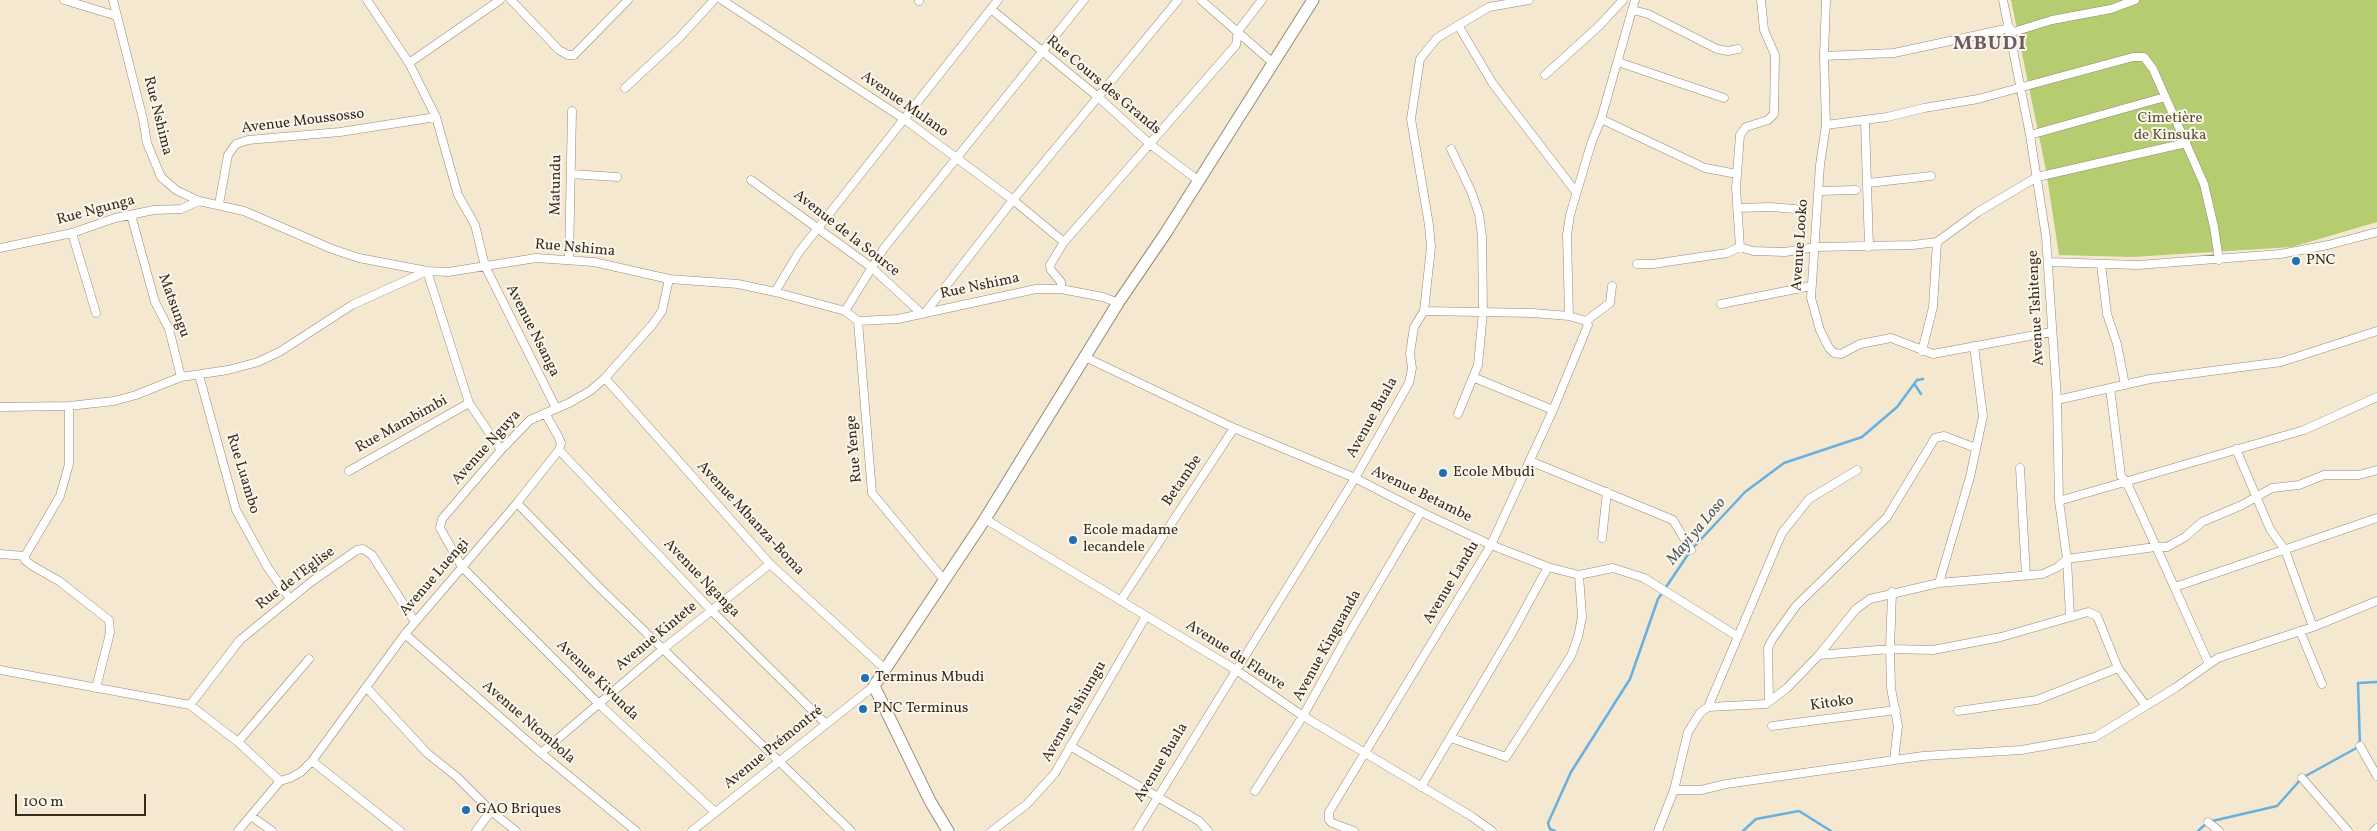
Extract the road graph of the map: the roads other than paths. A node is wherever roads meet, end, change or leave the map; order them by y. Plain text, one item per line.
1 (64, 0) edge
2 (113, 0) edge
3 (367, 0) edge
4 (500, 0) edge
5 (511, 0) edge
6 (628, 0) edge
7 (714, 0) edge
8 (722, 0) edge
9 (998, 0) edge
10 (1084, 0) edge
11 (1178, 0) edge
12 (1201, 0) edge
13 (1262, 0) edge
14 (1313, 0) edge
15 (1528, 0) edge
16 (1623, 0) edge
17 (1635, 0) edge
18 (1761, 0) edge
19 (1826, 0) edge
20 (2003, 0) edge
21 (2135, 0) edge
22 (991, 9) junction
23 (1633, 10) junction
24 (118, 16) junction
25 (1458, 25) junction
26 (2010, 31) junction
27 (1238, 32) junction
28 (1738, 49) dead end
29 (1041, 52) junction
30 (1824, 56) junction
31 (1618, 62) junction
32 (409, 63) junction
33 (1273, 63) junction
34 (1545, 75) dead end
35 (625, 88) dead end
36 (2020, 88) junction
37 (2165, 96) junction
38 (1098, 97) junction
39 (1724, 98) dead end
40 (572, 111) dead end
41 (436, 117) junction
42 (1601, 118) junction
43 (904, 119) junction
44 (1865, 121) junction
45 (1826, 125) junction
46 (2030, 135) junction
47 (2186, 143) junction
48 (1151, 145) junction
49 (1451, 149) dead end
50 (956, 159) junction
51 (571, 174) junction
52 (1737, 174) junction
53 (1931, 176) dead end
54 (2037, 176) junction
55 (617, 177) dead end
56 (751, 180) dead end
57 (1199, 180) junction
58 (1868, 183) junction
59 (1856, 190) dead end
60 (1819, 191) junction
61 (1576, 192) junction
62 (1013, 200) junction
63 (199, 201) junction
64 (220, 204) junction
65 (1737, 208) junction
66 (1795, 209) dead end
67 (131, 215) junction
68 (817, 228) junction
69 (2377, 232) edge
70 (72, 233) junction
71 (1064, 242) junction
72 (1937, 242) junction
73 (1740, 247) junction
74 (1869, 247) junction
75 (0, 248) edge
76 (1816, 248) junction
77 (569, 260) junction
78 (2219, 260) junction
79 (2048, 262) junction
80 (1637, 264) dead end
81 (2101, 264) junction
82 (485, 266) junction
83 (871, 267) junction
84 (427, 271) junction
85 (669, 278) junction
86 (1612, 286) dead end
87 (1811, 286) junction
88 (1061, 289) junction
89 (775, 292) junction
90 (1118, 303) junction
91 (1721, 304) dead end
92 (844, 311) junction
93 (1424, 311) junction
94 (96, 312) dead end
95 (1483, 312) junction
96 (923, 314) junction
97 (1569, 316) junction
98 (858, 321) junction
99 (1586, 321) junction
100 (2377, 331) edge
101 (2051, 332) junction
102 (1974, 346) junction
103 (1922, 351) junction
104 (1085, 357) junction
105 (199, 375) junction
106 (181, 377) junction
107 (605, 378) junction
108 (1474, 378) junction
109 (2125, 385) junction
110 (2110, 388) junction
111 (2377, 397) edge
112 (2056, 400) junction
113 (469, 403) junction
114 (69, 406) junction
115 (0, 407) edge
116 (556, 408) junction
117 (1553, 410) junction
118 (545, 412) junction
119 (1458, 414) dead end
120 (1234, 428) junction
121 (1976, 448) junction
122 (2236, 449) junction
123 (501, 450) junction
124 (559, 450) junction
125 (1530, 461) junction
126 (2020, 468) dead end
127 (1857, 470) dead end
128 (2377, 470) edge
129 (349, 471) dead end
130 (1355, 478) junction
131 (2126, 481) junction
132 (1607, 492) junction
133 (2255, 498) junction
134 (2059, 501) junction
135 (517, 503) junction
136 (1421, 512) junction
137 (2377, 518) edge
138 (986, 519) junction
139 (1602, 538) dead end
140 (1491, 545) junction
141 (2155, 546) junction
142 (1691, 550) dead end
143 (2284, 550) junction
144 (0, 554) edge
145 (25, 556) junction
146 (2067, 559) junction
147 (770, 564) junction
148 (462, 567) junction
149 (1548, 567) junction
150 (1579, 576) junction
151 (2026, 576) junction
152 (944, 580) junction
153 (1939, 584) junction
154 (2175, 587) junction
155 (1892, 592) junction
156 (290, 599) junction
157 (1121, 600) junction
158 (2377, 601) edge
159 (711, 610) junction
160 (1146, 616) junction
161 (2070, 617) junction
162 (415, 622) junction
163 (2313, 627) junction
164 (2300, 631) junction
165 (405, 634) junction
166 (1737, 636) junction
167 (663, 649) junction
168 (1890, 649) junction
169 (1819, 655) junction
170 (309, 660) dead end
171 (2209, 664) junction
172 (2118, 668) junction
173 (885, 669) junction
174 (0, 670) edge
175 (1236, 670) junction
176 (2322, 684) dead end
177 (874, 686) junction
178 (366, 687) junction
179 (96, 688) junction
180 (1769, 702) junction
181 (598, 703) junction
182 (190, 705) junction
183 (2146, 706) junction
184 (1708, 707) junction
185 (1896, 710) junction
186 (1958, 711) dead end
187 (1303, 716) junction
188 (826, 724) junction
189 (1772, 726) dead end
190 (1451, 738) junction
191 (238, 742) junction
192 (1070, 746) junction
193 (2360, 746) dead end
194 (541, 753) junction
195 (1366, 754) junction
196 (781, 760) junction
197 (1894, 760) junction
198 (312, 761) junction
199 (2377, 776) edge
200 (2302, 778) dead end
201 (280, 781) junction
202 (1421, 787) junction
203 (1674, 790) junction
204 (1255, 791) dead end
205 (1157, 798) junction
206 (491, 811) junction
207 (715, 812) junction
208 (250, 816) junction
209 (2208, 822) dead end
210 (2377, 828) edge
211 (947, 830) edge
212 (238, 831) edge
213 (272, 831) edge
214 (400, 831) edge
215 (476, 831) edge
216 (516, 831) edge
217 (636, 831) edge
218 (692, 831) edge
219 (851, 831) edge
220 (992, 831) edge
221 (1137, 831) edge
222 (1208, 831) edge
223 (1354, 831) edge
224 (1492, 831) edge
225 (1658, 831) edge
226 (2219, 831) edge
227 (2348, 831) edge
228 (2374, 831) edge

1 - 24 street
2 - 24 street, Rue Nshima
3 - 32 street, Avenue Nsanga
4 - 32 street
5 - 6 street
7 - 35 street
8 - 43 street, Avenue Mulano
9 - 22 street
10 - 29 street
11 - 38 street
12 - 27 street
13 - 27 street
14 - 33 street
15 - 25 street, Avenue Buala
16 - 34 street
17 - 23 street
18 - 52 street
19 - 30 street, Avenue Looko
20 - 26 street, Avenue Tshitenge
21 - 26 street
22 - 29 street, Rue Cours des Grands
22 - 43 street
23 - 28 street
23 - 31 street
24 - 63 street, Rue Nshima
25 - 61 street
25 - 93 street, Avenue Buala
26 - 30 street
26 - 36 street, Avenue Tshitenge
27 - 33 street
27 - 48 street
29 - 38 street, Rue Cours des Grands
29 - 50 street
30 - 45 street, Avenue Looko
31 - 39 street
31 - 42 street
32 - 41 street, Avenue Nsanga
33 - 57 street
36 - 37 street
36 - 44 street
36 - 46 street, Avenue Tshitenge
37 - 46 street
37 - 47 street
38 - 48 street, Rue Cours des Grands
38 - 62 street
40 - 51 street, Matundu
41 - 64 street, Avenue Moussosso
41 - 82 street, Avenue Nsanga
42 - 52 street
42 - 61 street
43 - 50 street, Avenue Mulano
43 - 68 street
44 - 45 street
44 - 58 street
45 - 60 street, Avenue Looko
46 - 54 street, Avenue Tshitenge
47 - 54 street
47 - 78 street
48 - 57 street, Rue Cours des Grands
48 - 71 street
49 - 95 street
50 - 62 street, Avenue Mulano
50 - 83 street
51 - 55 street
51 - 77 street, Matundu
52 - 65 street
53 - 58 street
54 - 72 street
54 - 79 street, Avenue Tshitenge
56 - 68 street, Avenue de la Source
57 - 90 street
58 - 74 street
59 - 60 street
60 - 76 street, Avenue Looko
61 - 97 street
62 - 71 street, Avenue Mulano
62 - 96 street
63 - 64 street, Rue Nshima
63 - 67 street, Rue Ngunga
64 - 84 street, Rue Nshima
65 - 66 street
65 - 73 street
67 - 70 street, Rue Ngunga
67 - 106 street, Matsungu
68 - 83 street, Avenue de la Source
68 - 89 street
69 - 78 street
70 - 75 street, Rue Ngunga
70 - 94 street
71 - 88 street
72 - 74 street
72 - 103 street
73 - 76 street
73 - 80 street
74 - 76 street
76 - 87 street, Avenue Looko
77 - 82 street, Rue Nshima
77 - 85 street, Rue Nshima
78 - 81 street
79 - 81 street
79 - 101 street, Avenue Tshitenge
81 - 109 street
82 - 84 street, Rue Nshima
82 - 116 street, Avenue Nsanga
83 - 92 street
83 - 96 street, Avenue de la Source
84 - 105 street
84 - 113 street
85 - 89 street, Rue Nshima
85 - 107 street, Avenue Nguya
86 - 99 street
87 - 91 street
87 - 103 street, Avenue Looko
88 - 90 street, Rue Nshima
88 - 96 street, Rue Nshima
89 - 92 street, Rue Nshima
90 - 104 street
92 - 98 street, Rue Nshima
93 - 95 street
93 - 130 street, Avenue Buala
95 - 97 street
95 - 108 street
96 - 98 street, Rue Nshima
97 - 99 street
98 - 152 street, Rue Yenge
99 - 117 street, Avenue Landu
100 - 109 street
101 - 102 street, Avenue Looko
101 - 112 street, Avenue Tshitenge
102 - 103 street, Avenue Looko
102 - 121 street
104 - 120 street, Avenue Betambe
104 - 138 street
105 - 106 street
105 - 156 street, Rue Luambo
106 - 114 street
107 - 116 street, Avenue Nguya
107 - 147 street, Avenue Mbanza-Boma
108 - 117 street
108 - 119 street
109 - 110 street
110 - 112 street
110 - 131 street
111 - 122 street
112 - 134 street, Avenue Tshitenge
113 - 123 street
113 - 129 street, Rue Mambimbi
114 - 115 street
114 - 145 street
116 - 118 street, Avenue Nguya
117 - 125 street, Avenue Landu
118 - 123 street, Avenue Nguya
118 - 124 street
120 - 130 street, Avenue Betambe
120 - 157 street, Betambe
121 - 153 street
121 - 180 street
122 - 131 street
122 - 133 street
123 - 148 street, Avenue Nguya
124 - 135 street, Avenue Luengi
124 - 159 street, Avenue Nganga
125 - 132 street
125 - 140 street, Avenue Landu
126 - 151 street
127 - 166 street
128 - 133 street
130 - 136 street, Avenue Betambe
130 - 175 street, Avenue Buala
131 - 134 street
131 - 141 street
132 - 139 street
132 - 142 street
133 - 141 street
133 - 143 street
134 - 146 street, Avenue Tshitenge
135 - 148 street, Avenue Luengi
135 - 167 street
136 - 140 street, Avenue Betambe
136 - 187 street, Avenue Kinguanda
137 - 143 street
138 - 152 street
138 - 157 street, Avenue du Fleuve
140 - 149 street, Avenue Betambe
140 - 195 street, Avenue Landu
141 - 146 street
141 - 154 street
143 - 154 street
143 - 163 street
144 - 145 street
145 - 179 street
146 - 151 street
146 - 161 street, Avenue Tshitenge
147 - 159 street, Avenue Kintete
147 - 173 street, Avenue Mbanza-Boma
148 - 162 street, Avenue Luengi
148 - 181 street, Avenue Kivunda
149 - 150 street, Avenue Betambe
149 - 190 street
150 - 166 street, Avenue Betambe
150 - 190 street
151 - 153 street
152 - 173 street
153 - 155 street
154 - 171 street
155 - 168 street
155 - 169 street
156 - 162 street, Rue de l'Eglise
156 - 182 street, Rue de l'Eglise
157 - 160 street, Avenue du Fleuve
158 - 163 street
159 - 167 street, Avenue Kintete
159 - 188 street, Avenue Nganga
160 - 175 street, Avenue du Fleuve
160 - 192 street, Avenue Tshiungu
161 - 168 street
161 - 172 street
162 - 165 street, Avenue Luengi
163 - 164 street
164 - 171 street
164 - 176 street
165 - 178 street, Avenue Luengi
165 - 194 street, Avenue Ntombola
166 - 184 street
167 - 181 street, Avenue Kintete
167 - 196 street
168 - 169 street
168 - 185 street
169 - 180 street
170 - 191 street
171 - 183 street
172 - 183 street
172 - 186 street
173 - 177 street
174 - 179 street
175 - 187 street, Avenue du Fleuve
175 - 205 street, Avenue Buala
177 - 188 street, Avenue Prémontré
177 - 211 street
178 - 198 street, Avenue Luengi
178 - 206 street
179 - 182 street
180 - 184 street
181 - 194 street, Avenue Kintete
181 - 207 street, Avenue Kivunda
182 - 191 street
183 - 197 street
184 - 203 street
185 - 189 street, Kitoko
185 - 197 street
187 - 195 street, Avenue du Fleuve
187 - 204 street, Avenue Kinguanda
188 - 196 street, Avenue Prémontré
190 - 202 street
191 - 201 street
192 - 205 street
192 - 220 street, Avenue Tshiungu
193 - 199 street
194 - 217 street, Avenue Ntombola
195 - 202 street, Avenue du Fleuve
195 - 223 street, Avenue Landu
196 - 207 street, Avenue Prémontré
196 - 219 street
197 - 203 street
198 - 201 street, Avenue Luengi
198 - 214 street
200 - 227 street
201 - 208 street
202 - 224 street, Avenue du Fleuve
203 - 225 street
205 - 221 street, Avenue Buala
205 - 222 street
206 - 215 street
206 - 216 street
207 - 218 street, Avenue Prémontré
208 - 212 street
208 - 213 street
209 - 226 street
210 - 228 street

